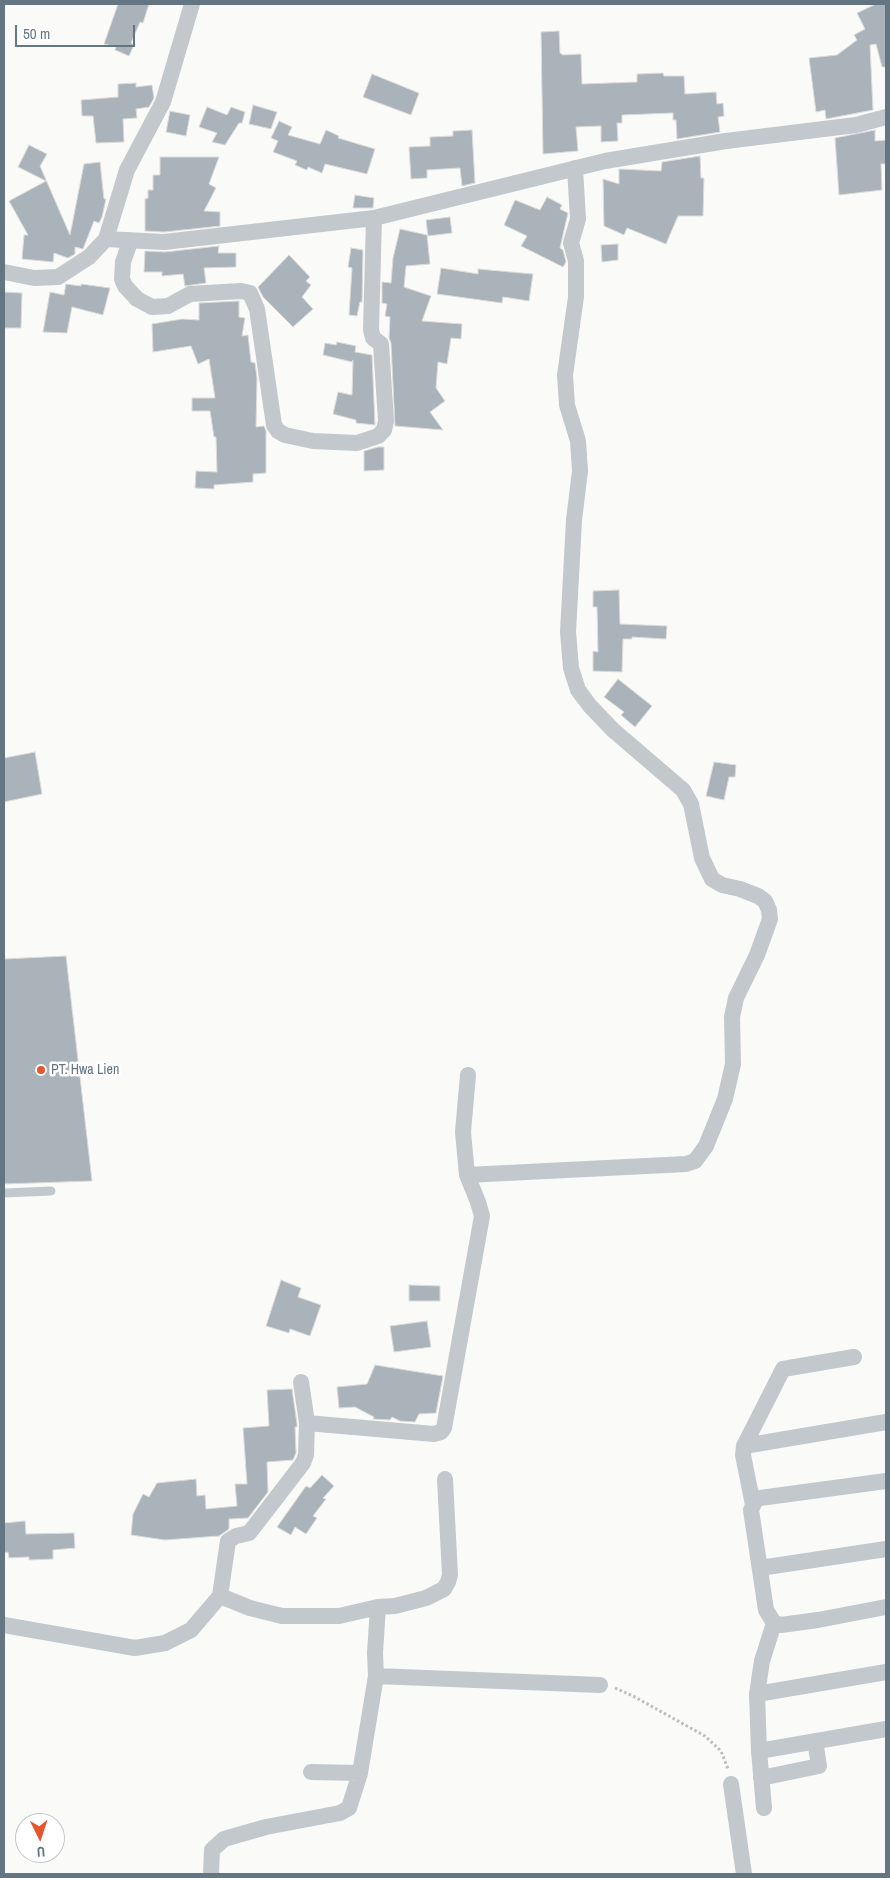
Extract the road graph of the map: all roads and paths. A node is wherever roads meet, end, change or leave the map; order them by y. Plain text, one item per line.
1 (192, 4) edge
2 (886, 117) edge
3 (575, 168) junction
4 (374, 218) junction
5 (106, 239) junction
6 (130, 242) junction
7 (4, 272) edge
8 (468, 1074) dead end
9 (467, 1175) junction
10 (52, 1191) dead end
11 (4, 1193) edge
12 (854, 1356) dead end
13 (301, 1382) dead end
14 (886, 1422) edge
15 (307, 1423) junction
16 (744, 1446) junction
17 (445, 1480) dead end
18 (886, 1481) edge
19 (753, 1505) junction
20 (886, 1548) edge
21 (760, 1568) junction
22 (220, 1596) junction
23 (378, 1607) junction
24 (886, 1607) edge
25 (774, 1623) junction
26 (4, 1625) edge
27 (886, 1672) edge
28 (376, 1676) junction
29 (600, 1685) joint
30 (757, 1694) junction
31 (886, 1729) edge
32 (815, 1741) junction
33 (759, 1751) junction
34 (311, 1772) dead end
35 (360, 1773) junction
36 (761, 1778) junction
37 (731, 1784) joint
38 (764, 1808) dead end
39 (211, 1874) edge
40 (744, 1874) edge

1 - 5 street
2 - 3 street
3 - 4 street
3 - 9 street
4 - 6 street
4 - 6 street
5 - 6 street
5 - 7 street
8 - 9 street
9 - 15 street
10 - 11 lane
12 - 16 street
13 - 15 street
14 - 16 street
15 - 22 street
16 - 19 street
17 - 23 street
18 - 19 street
19 - 21 street
20 - 21 street
21 - 25 street
22 - 23 street
22 - 26 street
23 - 28 street
24 - 25 street
25 - 30 street
27 - 30 street
28 - 29 street
28 - 35 street
29 - 37 path
30 - 33 street
31 - 32 street
32 - 33 street
32 - 36 street
33 - 36 street
34 - 35 street
35 - 39 street
36 - 38 street
37 - 40 street

